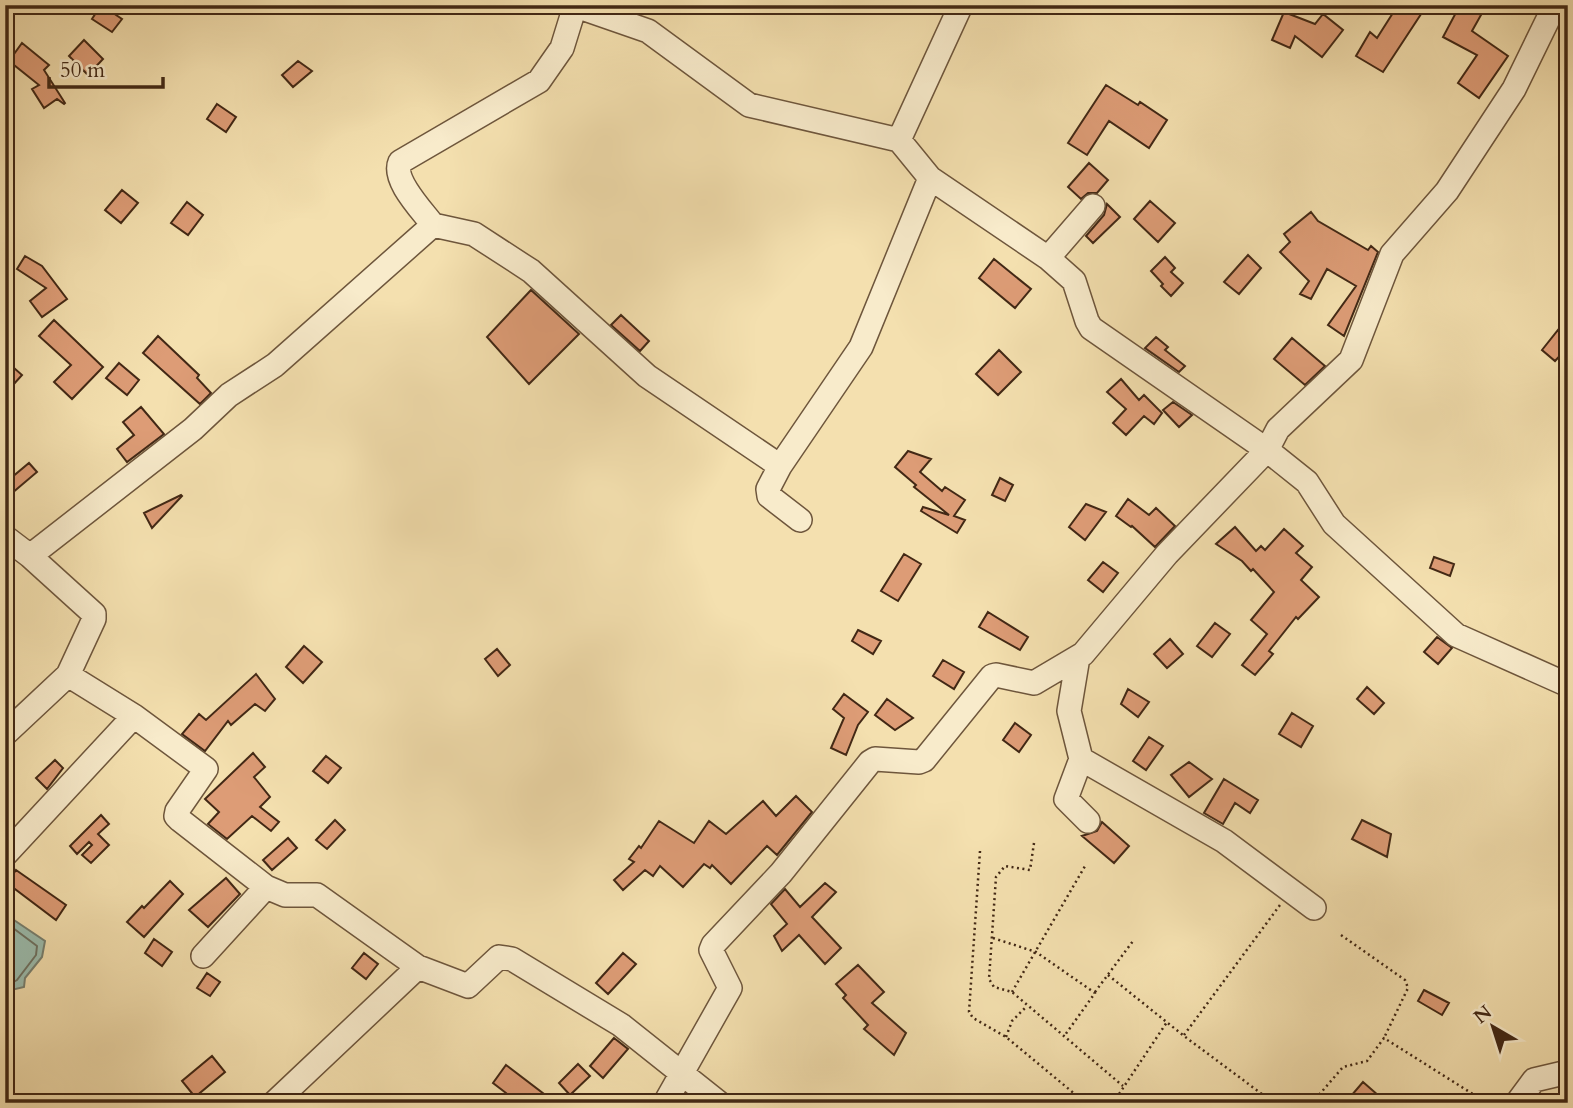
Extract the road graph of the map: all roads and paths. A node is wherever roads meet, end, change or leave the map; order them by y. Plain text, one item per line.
1 (961, 5) edge
2 (1555, 5) edge
3 (574, 6) edge
4 (899, 140) junction
5 (930, 178) junction
6 (1093, 206) dead end
7 (433, 225) junction
8 (1048, 258) junction
9 (1267, 450) junction
10 (780, 466) junction
11 (800, 520) dead end
12 (5, 537) edge
13 (30, 556) junction
14 (1078, 657) junction
15 (68, 675) junction
16 (1568, 685) edge
17 (134, 716) junction
18 (5, 734) edge
19 (1081, 759) junction
20 (1088, 821) dead end
21 (1034, 843) dead end
22 (980, 851) dead end
23 (5, 855) edge
24 (1085, 866) dead end
25 (266, 887) junction
26 (1290, 891) junction
27 (1314, 908) dead end
28 (1341, 935) dead end
29 (993, 938) junction
30 (1133, 941) dead end
31 (1036, 952) junction
32 (203, 956) dead end
33 (418, 967) junction
34 (1108, 975) junction
35 (1012, 992) junction
36 (1094, 993) junction
37 (1027, 1005) junction
38 (1167, 1022) junction
39 (1064, 1036) junction
40 (1184, 1036) junction
41 (1006, 1037) junction
42 (1384, 1038) junction
43 (1568, 1072) edge
44 (682, 1073) junction
45 (1123, 1086) junction
46 (1082, 1100) dead end
47 (274, 1103) edge
48 (665, 1103) edge
49 (719, 1103) edge
50 (1113, 1103) edge
51 (1274, 1103) edge
52 (1312, 1103) edge
53 (1487, 1103) edge
54 (1517, 1103) edge

1 - 4 street
2 - 9 street
3 - 4 street
3 - 7 street
4 - 5 street
5 - 8 street
5 - 10 street
6 - 8 street
7 - 10 street
7 - 13 street
8 - 9 street
9 - 14 street
9 - 16 street
10 - 11 street
12 - 13 street
13 - 15 street
14 - 19 street
14 - 44 street
15 - 17 street
15 - 18 street
17 - 23 street
17 - 25 street
19 - 20 street
19 - 26 street
21 - 29 path
22 - 41 path
24 - 31 path
25 - 32 street
25 - 33 street
26 - 27 street
26 - 40 path
28 - 42 path
29 - 31 path
29 - 35 path
30 - 34 path
31 - 35 path
31 - 36 path
33 - 44 street
33 - 47 street
34 - 36 path
34 - 38 path
35 - 37 path
36 - 39 path
37 - 39 path
37 - 41 path
38 - 40 path
38 - 45 path
39 - 45 path
40 - 51 path
41 - 46 path
42 - 52 path
42 - 53 path
43 - 54 street
44 - 48 street
44 - 49 street
45 - 50 path

